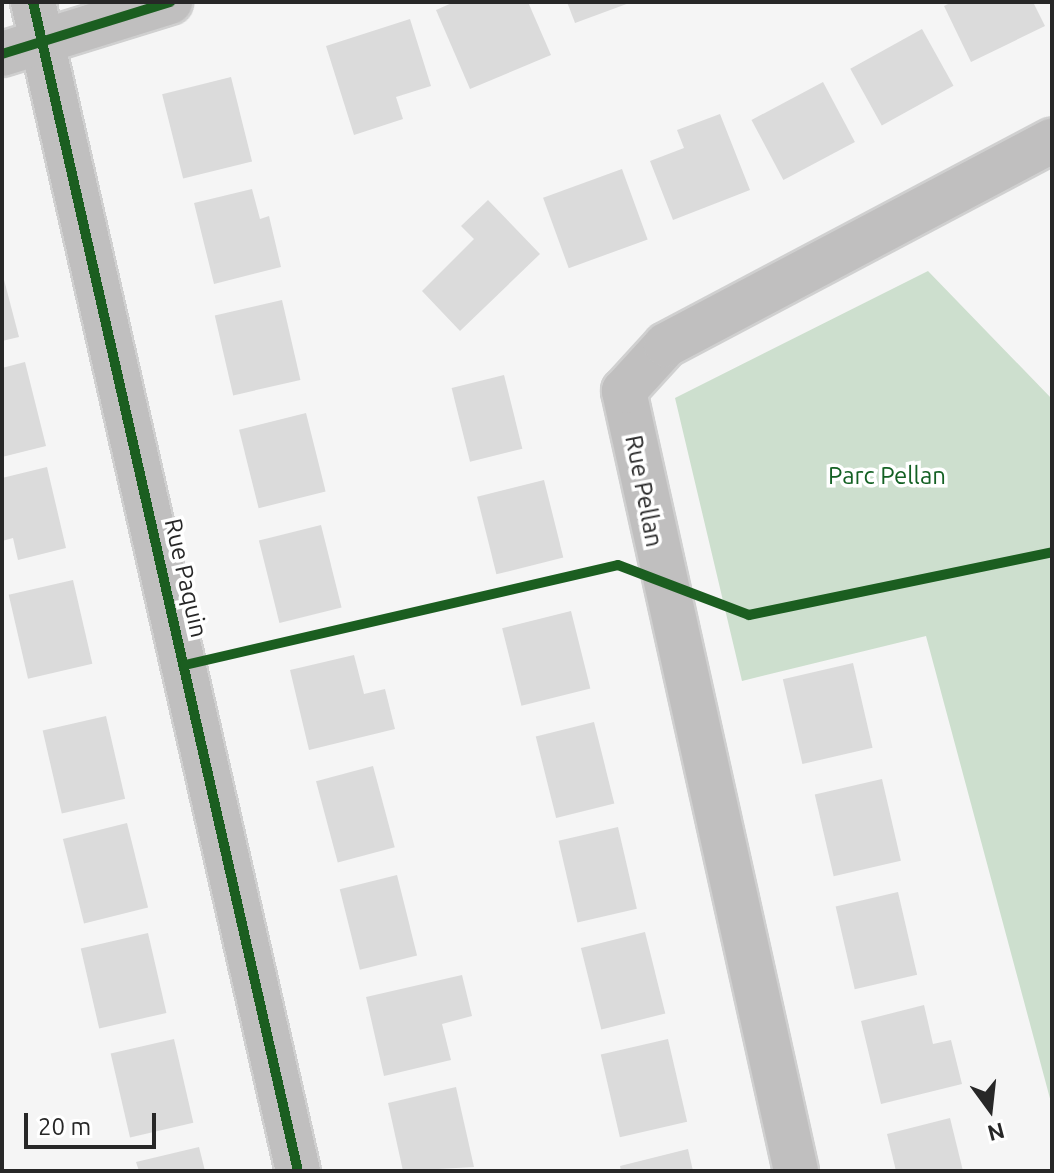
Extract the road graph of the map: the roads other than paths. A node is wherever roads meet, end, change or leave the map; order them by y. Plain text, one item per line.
1 (170, 2) edge
2 (39, 22) edge
3 (2, 54) edge
4 (1052, 141) edge
5 (298, 1171) edge
6 (796, 1171) edge

1 - 2 street
2 - 3 street
2 - 5 street, Rue Paquin
4 - 6 street, Rue Pellan

